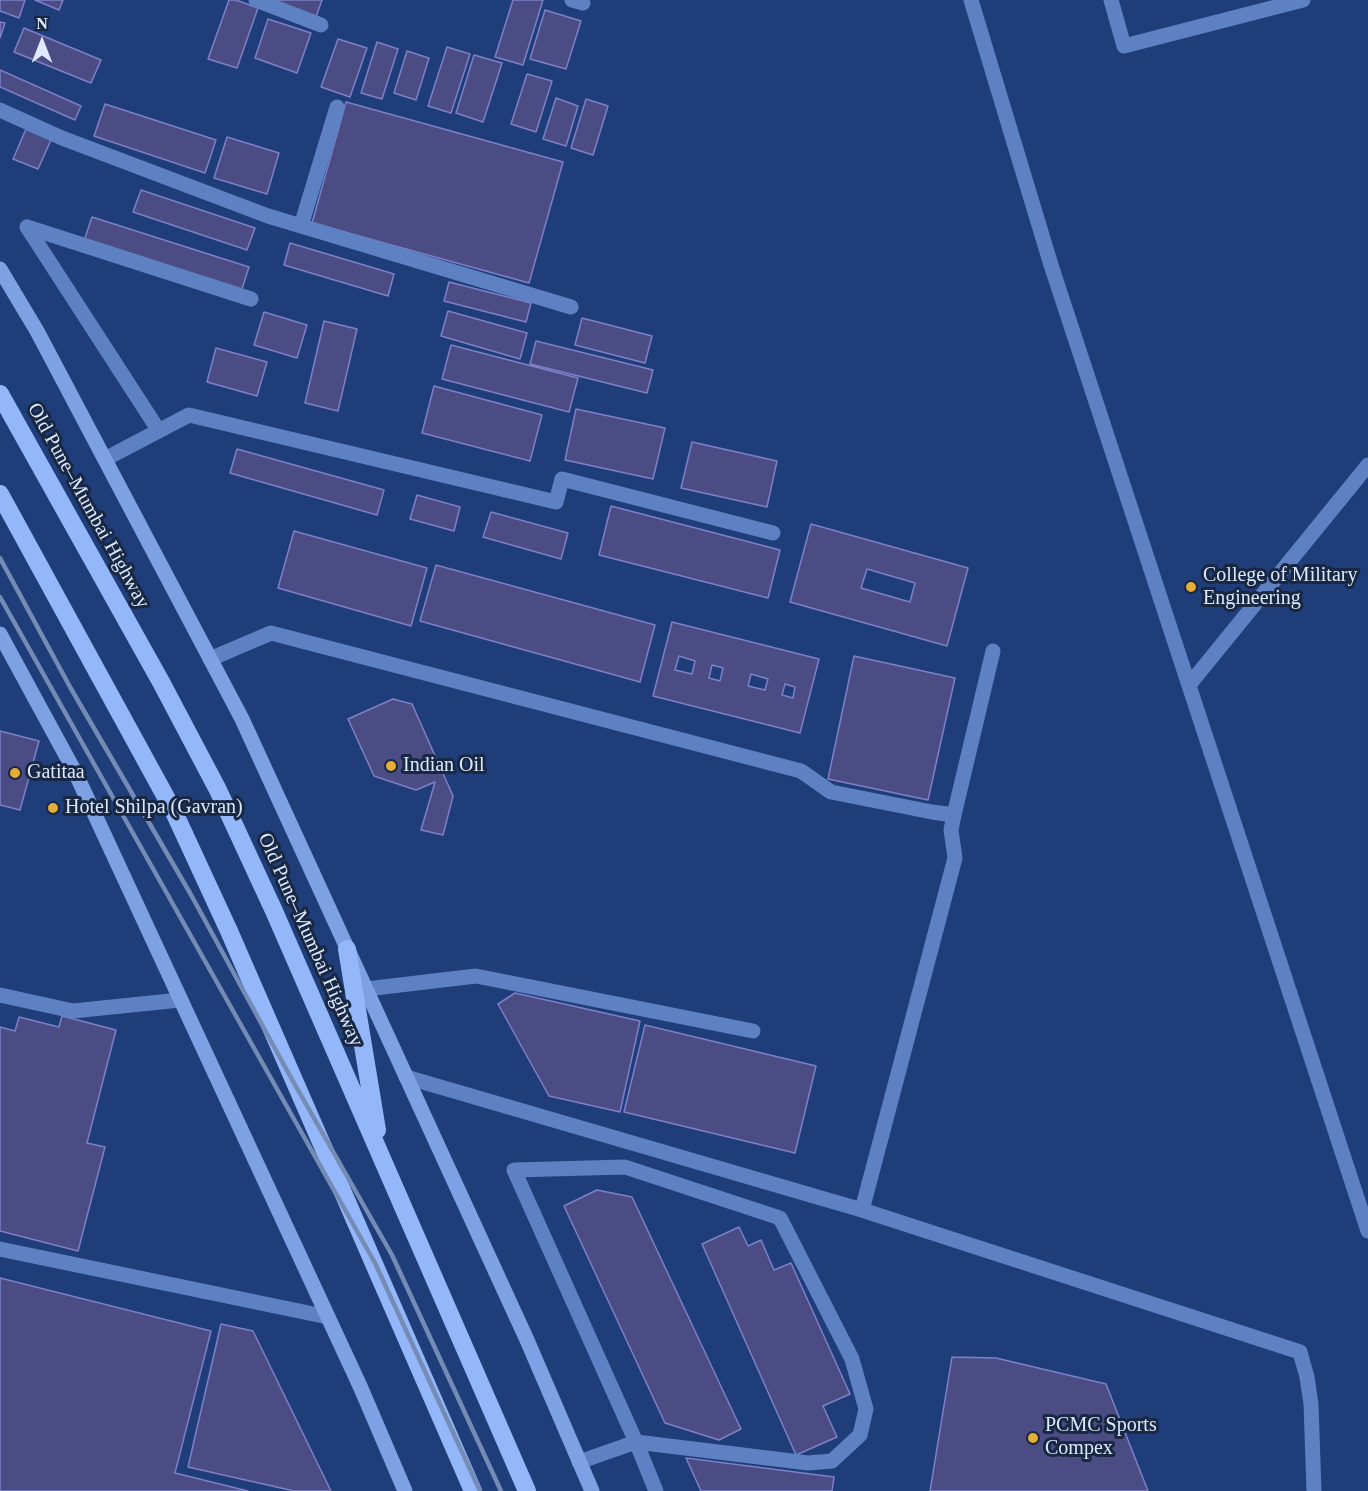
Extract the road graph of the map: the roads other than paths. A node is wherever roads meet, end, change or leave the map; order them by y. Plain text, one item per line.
1 (256, 0) edge
2 (971, 0) edge
3 (1111, 0) edge
4 (1303, 0) edge
5 (321, 25) dead end
6 (337, 107) dead end
7 (0, 110) edge
8 (301, 226) junction
9 (0, 269) edge
10 (251, 299) dead end
11 (571, 307) dead end
12 (0, 394) edge
13 (159, 431) junction
14 (105, 459) junction
15 (1368, 465) edge
16 (0, 494) edge
17 (773, 533) dead end
18 (0, 634) edge
19 (993, 651) dead end
20 (210, 660) junction
21 (1189, 685) junction
22 (954, 815) junction
23 (347, 949) junction
24 (366, 989) junction
25 (0, 995) edge
26 (180, 1000) junction
27 (753, 1031) dead end
28 (406, 1077) junction
29 (382, 1159) junction
30 (862, 1210) junction
31 (1368, 1231) edge
32 (0, 1249) edge
33 (328, 1317) junction
34 (636, 1442) junction
35 (579, 1462) junction
36 (405, 1491) edge
37 (473, 1491) edge
38 (527, 1491) edge
39 (592, 1491) edge
40 (656, 1491) edge
41 (1314, 1491) edge

1 - 5 street
2 - 21 street
3 - 4 street
6 - 8 street
7 - 8 street
8 - 11 street
9 - 14 main road
10 - 13 street
12 - 29 highway, Old Pune–Mumbai Highway
13 - 14 street
13 - 17 street
14 - 20 main road
15 - 21 street
16 - 37 highway
18 - 26 main road
19 - 22 street
20 - 22 street
20 - 23 main road
21 - 31 street
22 - 30 street
23 - 24 main road
23 - 29 highway
24 - 27 street
24 - 28 main road
25 - 26 street
26 - 33 main road
28 - 30 street
28 - 35 main road
29 - 38 highway, Old Pune–Mumbai Highway
30 - 41 street
32 - 33 street
33 - 36 main road
34 - 34 street
34 - 35 street
34 - 40 street
35 - 39 main road

